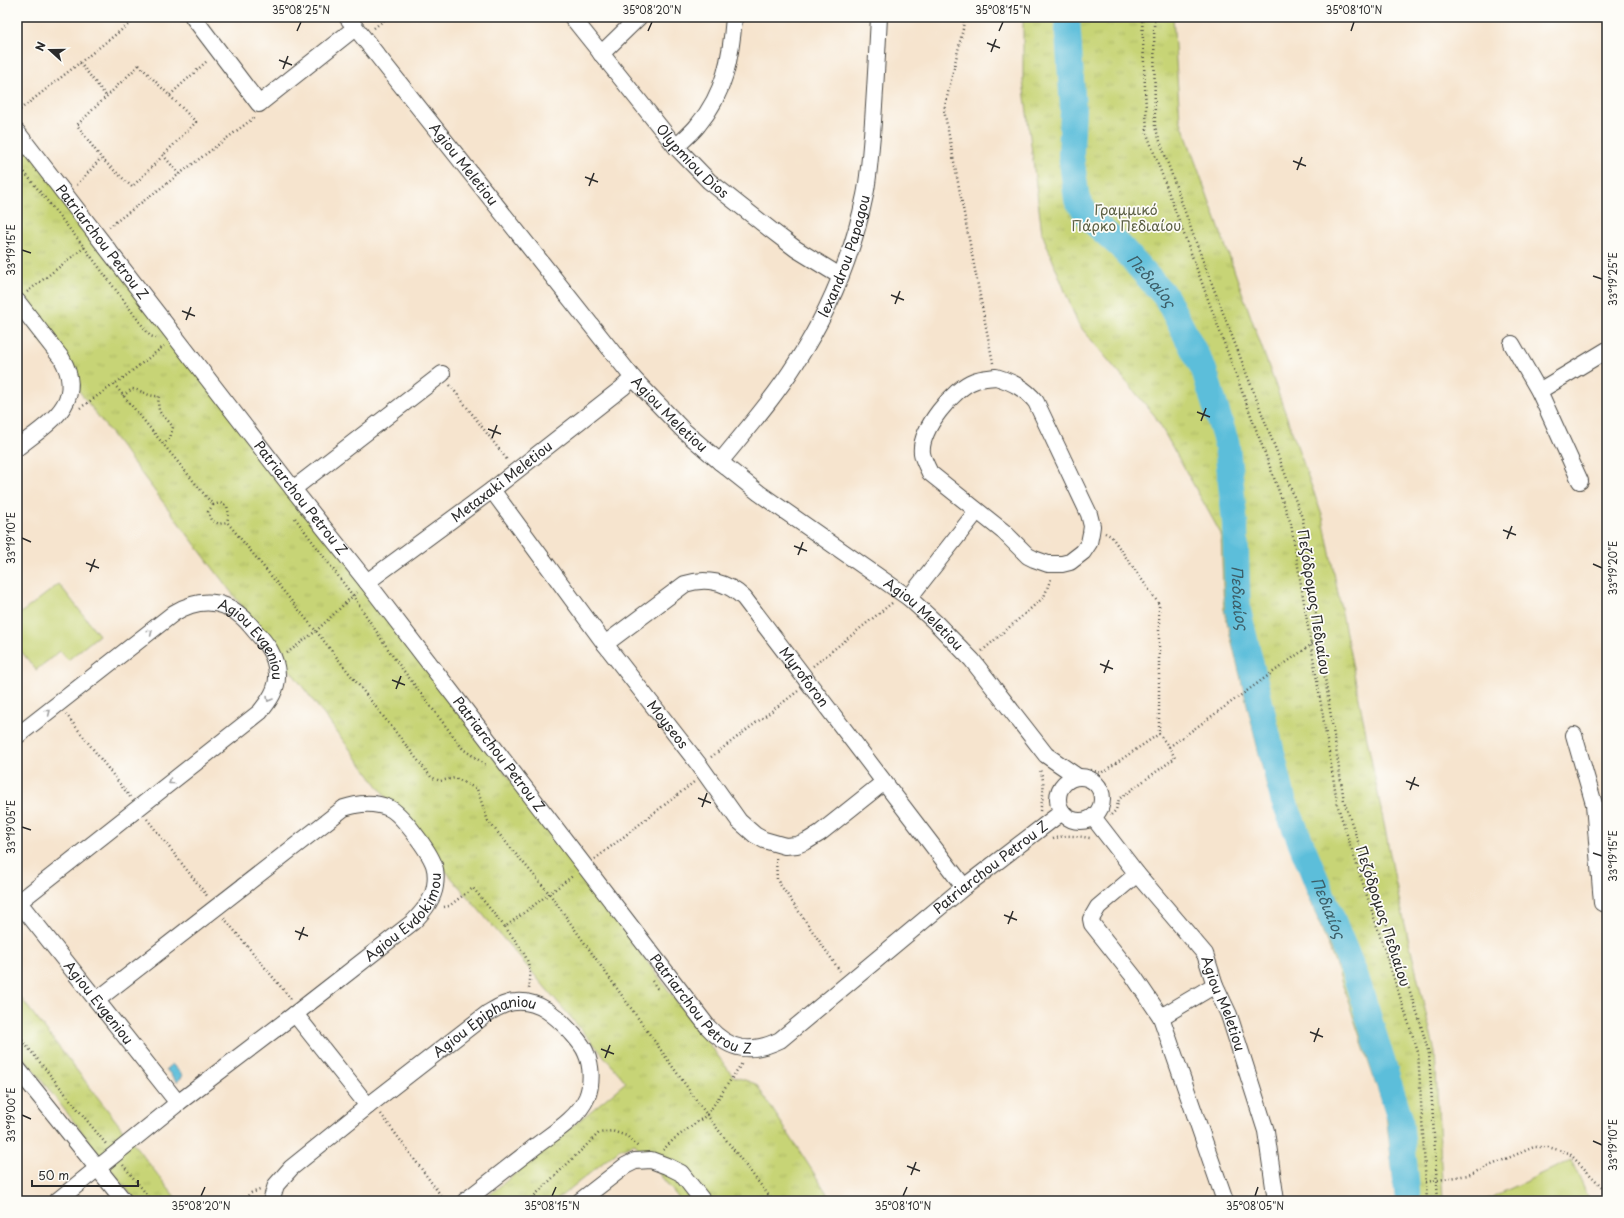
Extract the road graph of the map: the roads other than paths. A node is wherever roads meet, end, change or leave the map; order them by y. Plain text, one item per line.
1 (193, 17) edge
2 (572, 17) edge
3 (639, 17) edge
4 (734, 17) edge
5 (879, 17) edge
6 (351, 22) edge
7 (601, 54) junction
8 (17, 132) edge
9 (676, 147) junction
10 (840, 276) junction
11 (20, 298) edge
12 (1512, 344) dead end
13 (1607, 350) edge
14 (442, 374) road end
15 (632, 378) junction
16 (1539, 391) junction
17 (17, 448) edge
18 (720, 462) junction
19 (1580, 480) dead end
20 (293, 488) junction
21 (492, 490) junction
22 (977, 511) junction
23 (367, 582) junction
24 (905, 594) junction
25 (605, 644) junction
26 (1574, 735) dead end
27 (17, 736) edge
28 (1046, 755) junction
29 (1073, 774) junction
30 (884, 782) junction
31 (1059, 792) junction
32 (1601, 800) edge
33 (1062, 812) junction
34 (1096, 821) junction
35 (1137, 874) junction
36 (964, 887) junction
37 (18, 901) edge
38 (1602, 903) dead end
39 (1215, 985) junction
40 (97, 1000) junction
41 (297, 1012) junction
42 (1161, 1017) junction
43 (17, 1068) edge
44 (178, 1103) junction
45 (370, 1104) junction
46 (98, 1169) junction
47 (57, 1201) edge
48 (124, 1201) edge
49 (271, 1201) edge
50 (465, 1201) edge
51 (580, 1201) edge
52 (703, 1201) edge
53 (1225, 1201) edge
54 (1276, 1201) edge

1 - 6 street
2 - 7 street, Olypmiou Dios
3 - 7 street
4 - 9 street
5 - 10 street, lexandrou Papagou
6 - 15 street, Agiou Meletiou
7 - 9 street, Olypmiou Dios
8 - 20 street, Patriarchou Petrou Z
9 - 10 street, Olypmiou Dios
10 - 18 street, lexandrou Papagou
11 - 17 street
12 - 16 street
13 - 16 street
14 - 20 street
15 - 18 street, Agiou Meletiou
15 - 21 street, Metaxaki Meletiou
16 - 19 street
18 - 24 street, Agiou Meletiou
20 - 23 street, Patriarchou Petrou Z
21 - 23 street, Metaxaki Meletiou
21 - 25 street, Moyseos
22 - 22 street
22 - 24 street
23 - 36 street, Patriarchou Petrou Z
24 - 28 street, Agiou Meletiou
25 - 30 street, Moyseos
25 - 30 street, Myroforon
26 - 32 street
27 -> 37 street, Agiou Evgeniou
28 - 29 street, Agiou Meletiou
28 - 31 street, Agiou Meletiou
29 - 31 street
29 - 34 street
30 - 36 street, Myroforon
31 - 33 street
32 - 38 street
33 - 34 street
33 - 36 street, Patriarchou Petrou Z
34 - 35 street, Agiou Meletiou
35 - 39 street, Agiou Meletiou
35 - 42 street
37 - 40 street, Agiou Evgeniou
39 - 42 street
39 - 54 street, Agiou Meletiou
40 - 41 street, Agiou Evdokimou
40 - 44 street, Agiou Evgeniou
41 - 44 street, Agiou Evdokimou
41 - 45 street
42 - 53 street
43 - 46 street
44 - 46 street, Agiou Evdokimou
45 - 49 street, Agiou Epiphaniou
45 - 50 street, Agiou Epiphaniou
46 - 47 street, Agiou Evdokimou
46 - 48 street
51 - 52 street

